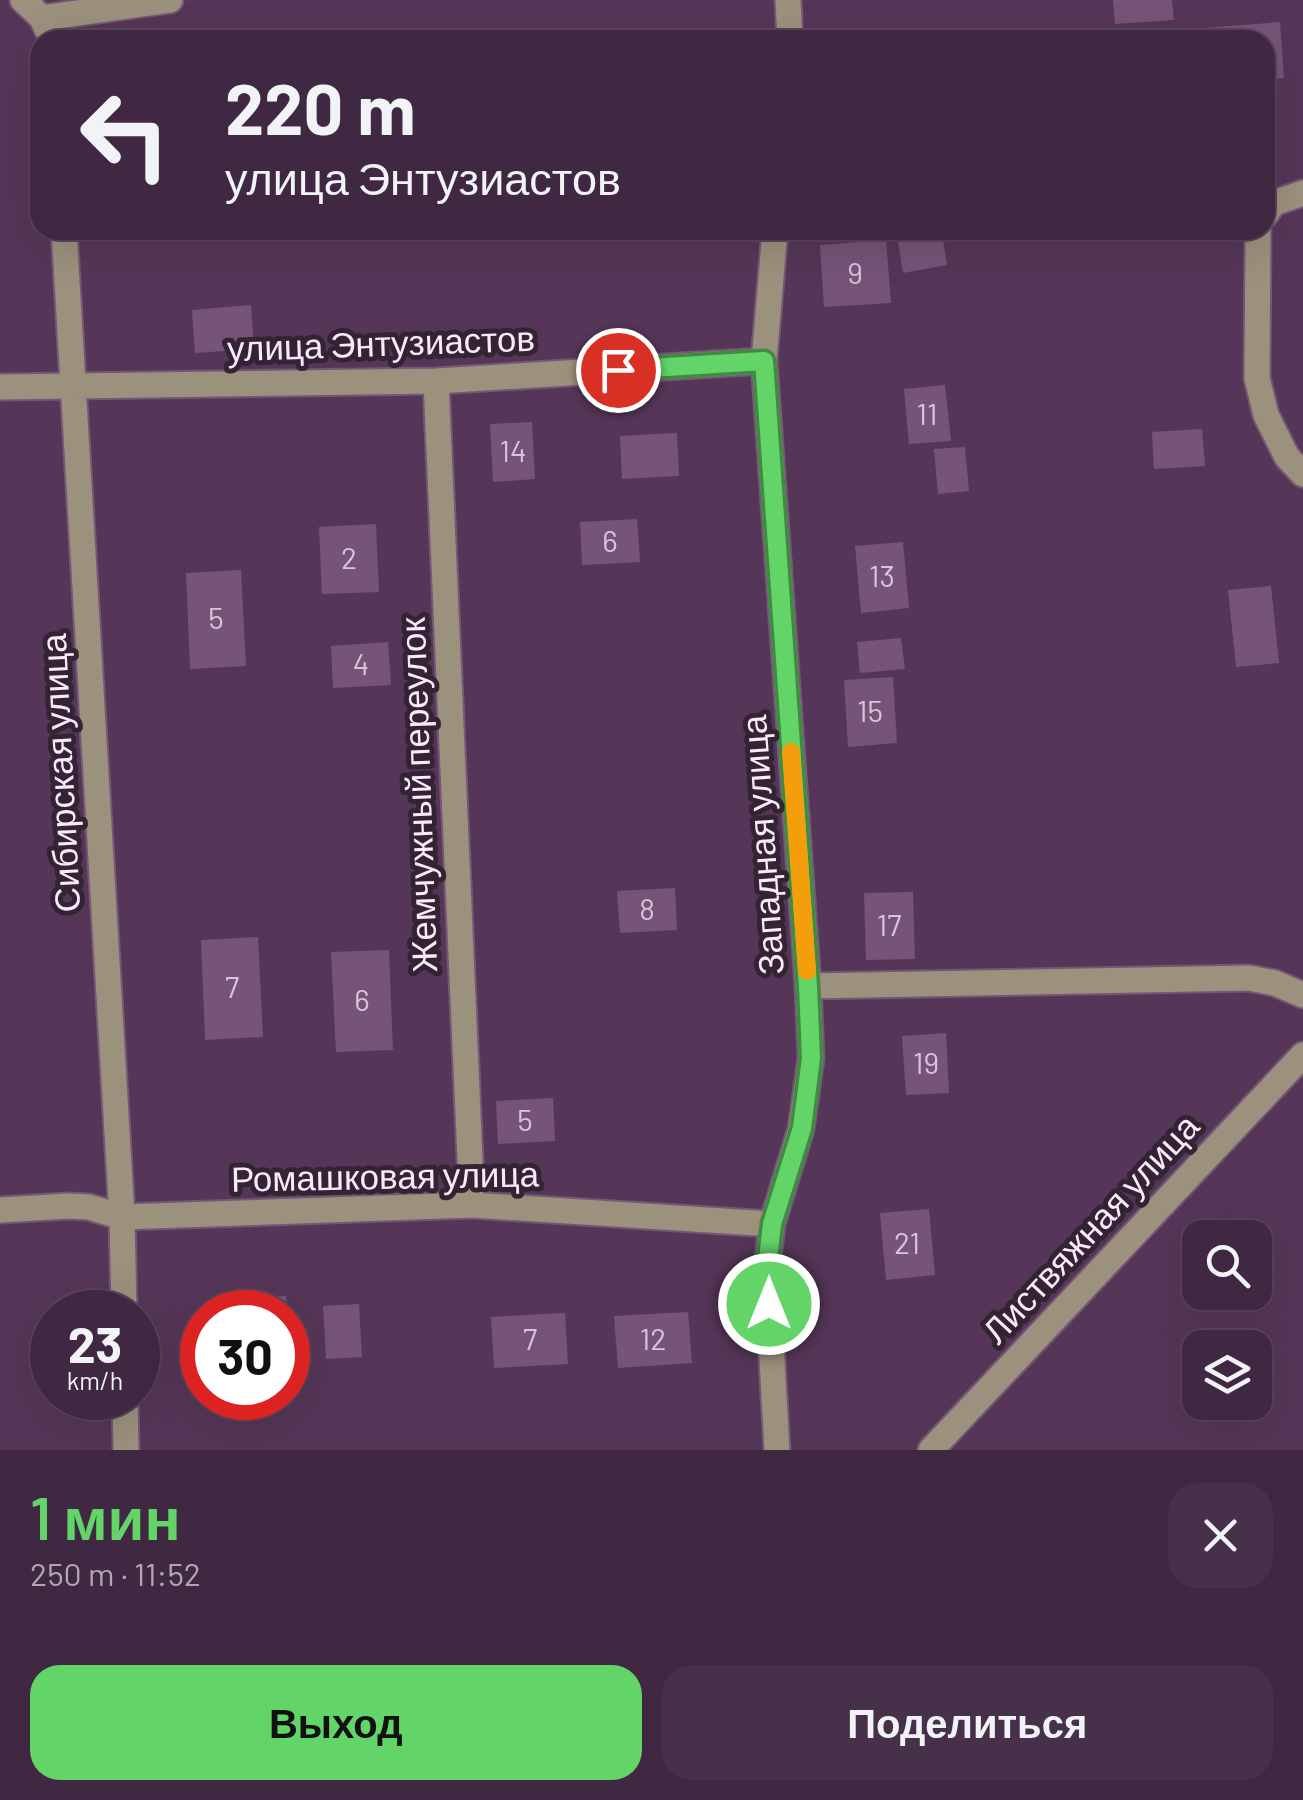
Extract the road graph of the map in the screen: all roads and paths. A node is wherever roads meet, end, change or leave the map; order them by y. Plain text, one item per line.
1 (170, 0) edge
2 (788, 0) edge
3 (39, 19) edge
4 (790, 30) edge
5 (1303, 193) edge
6 (1275, 202) edge
7 (65, 240) edge
8 (774, 240) edge
9 (1258, 240) edge
10 (764, 361) junction
11 (436, 381) junction
12 (73, 386) junction
13 (0, 387) edge
14 (1303, 474) edge
15 (808, 986) junction
16 (1303, 995) edge
17 (1303, 1056) edge
18 (472, 1205) junction
19 (0, 1210) edge
20 (122, 1216) junction
21 (772, 1224) junction
22 (124, 1290) edge
23 (125, 1420) edge
24 (126, 1450) edge
25 (777, 1450) edge
26 (931, 1450) edge

1 - 3 street
2 - 4 street
5 - 6 street
7 - 12 street, Сибирская улица
8 - 10 street, Западная улица
9 - 14 street
10 - 11 street, улица Энтузиастов
10 - 15 street, Западная улица
11 - 12 street, улица Энтузиастов
11 - 18 street, Жемчужный переулок
12 - 13 street, улица Энтузиастов
12 - 20 street, Сибирская улица
15 - 16 street
15 - 21 street, Западная улица
17 - 26 street, Листвяжная улица
18 - 20 street, Ромашковая улица
18 - 21 street, Ромашковая улица
19 - 20 street, Ромашковая улица
20 - 22 street, Сибирская улица
21 - 25 street, Западная улица
23 - 24 street

